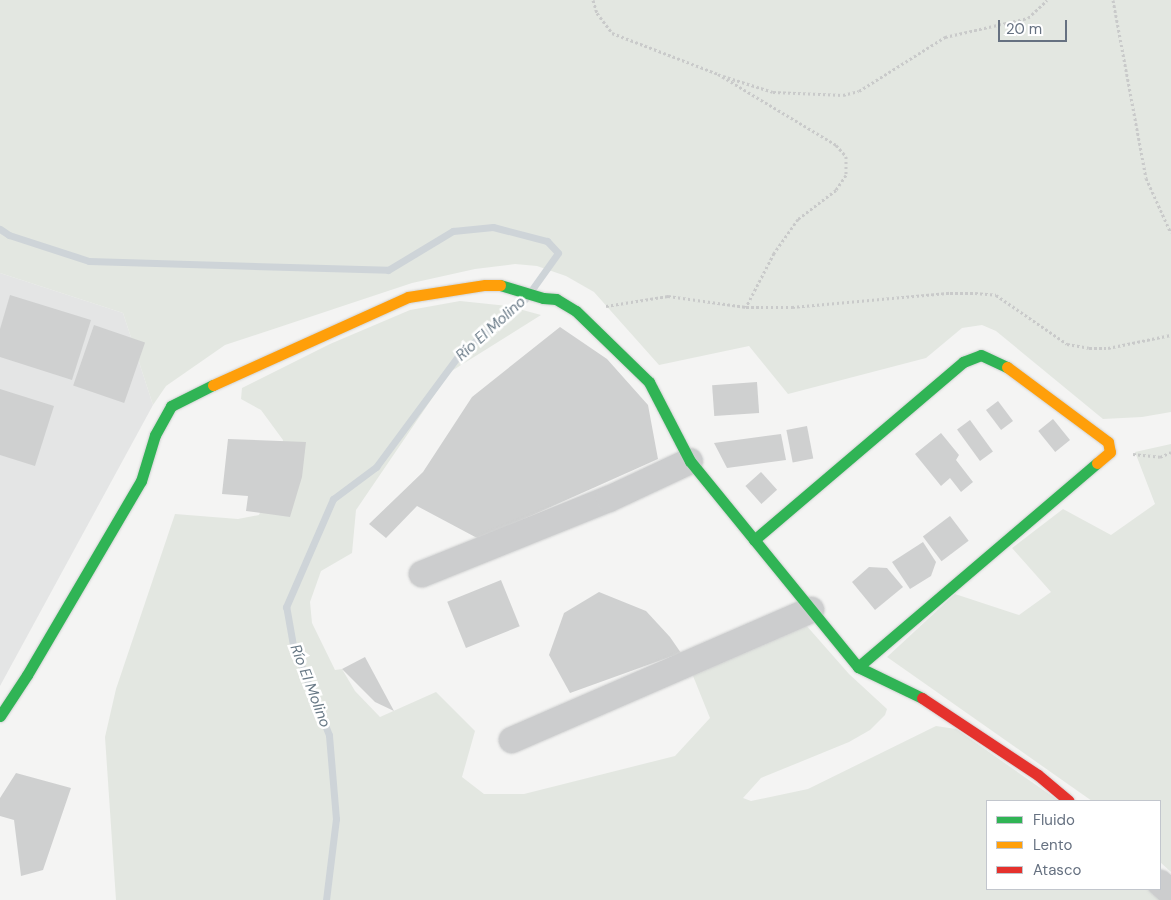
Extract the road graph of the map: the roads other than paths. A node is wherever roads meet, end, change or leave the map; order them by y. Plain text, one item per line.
1 (690, 461) junction
2 (754, 540) junction
3 (422, 574) dead end
4 (811, 610) junction
5 (858, 667) junction
6 (0, 716) edge
7 (512, 740) dead end
8 (1067, 800) edge
9 (1161, 883) edge
10 (1171, 893) edge

1 - 2 street
1 - 3 street
1 - 6 street
2 - 4 street
2 - 5 street
4 - 5 street
4 - 7 street
5 - 8 street
9 - 10 street

